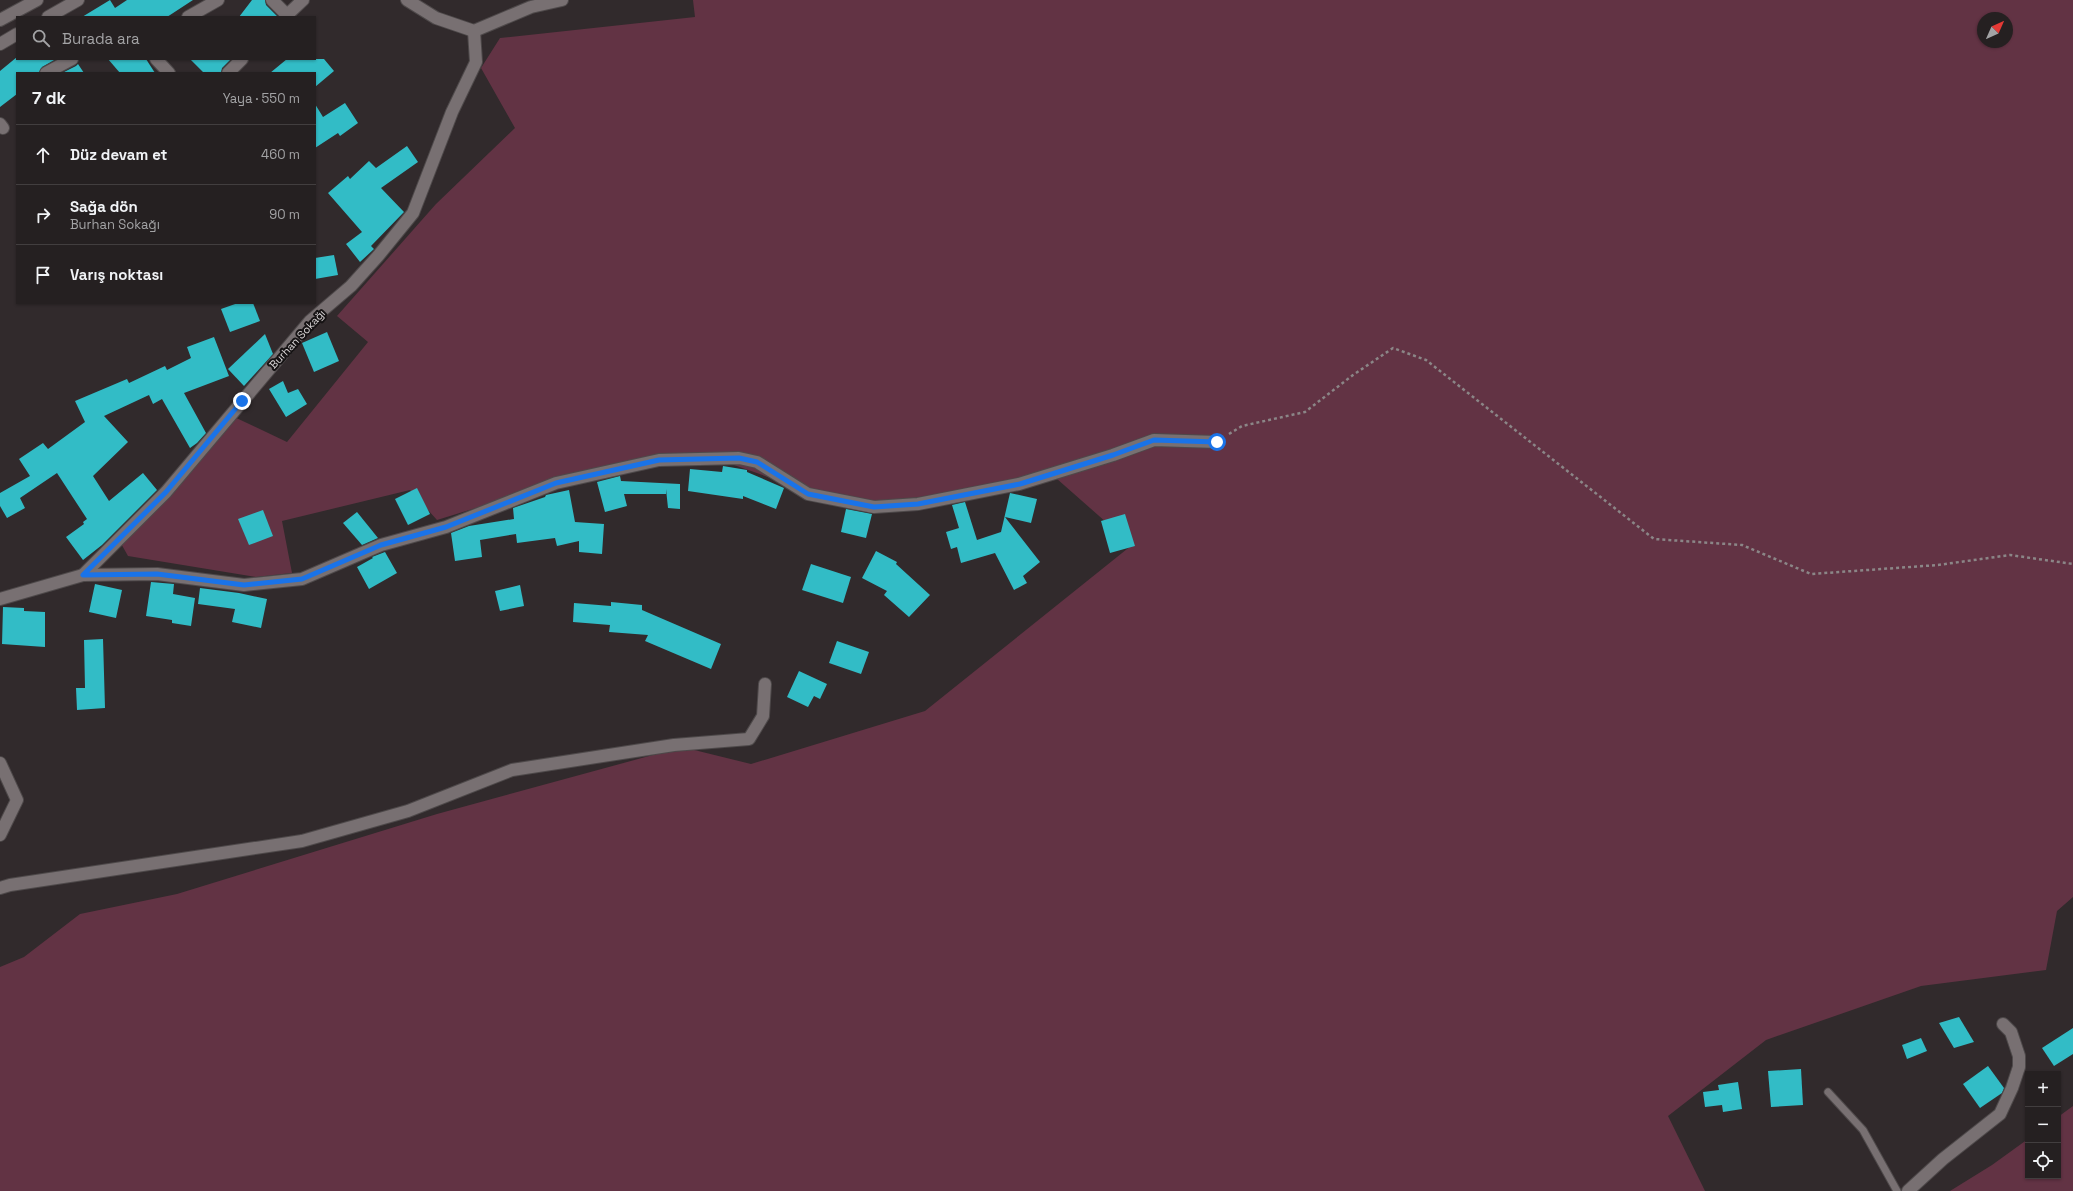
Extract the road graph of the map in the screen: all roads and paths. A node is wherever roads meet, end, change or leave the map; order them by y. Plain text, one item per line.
1 (37, 0) edge
2 (78, 0) edge
3 (218, 0) edge
4 (272, 0) edge
5 (303, 0) edge
6 (407, 0) edge
7 (562, 0) edge
8 (50, 16) edge
9 (190, 16) edge
10 (286, 16) edge
11 (0, 20) edge
12 (474, 31) junction
13 (16, 35) edge
14 (0, 44) edge
15 (70, 60) edge
16 (157, 60) edge
17 (241, 60) edge
18 (48, 72) edge
19 (168, 72) edge
20 (229, 72) edge
21 (1217, 442) joint
22 (2073, 564) edge
23 (83, 575) junction
24 (0, 599) edge
25 (765, 684) dead end
26 (0, 763) edge
27 (0, 835) edge
28 (0, 888) edge
29 (2003, 1024) dead end
30 (1828, 1092) dead end
31 (1896, 1191) edge
32 (1908, 1191) edge

1 - 11 street
2 - 8 street
3 - 9 street
4 - 10 street
5 - 10 street
6 - 12 street
7 - 12 street
12 - 23 street, Burhan Sokağı
13 - 14 street
15 - 18 street
16 - 19 street
17 - 20 street
21 - 22 path
21 - 23 street
23 - 24 street
25 - 28 street
26 - 27 street
29 - 32 street
30 - 31 lane

